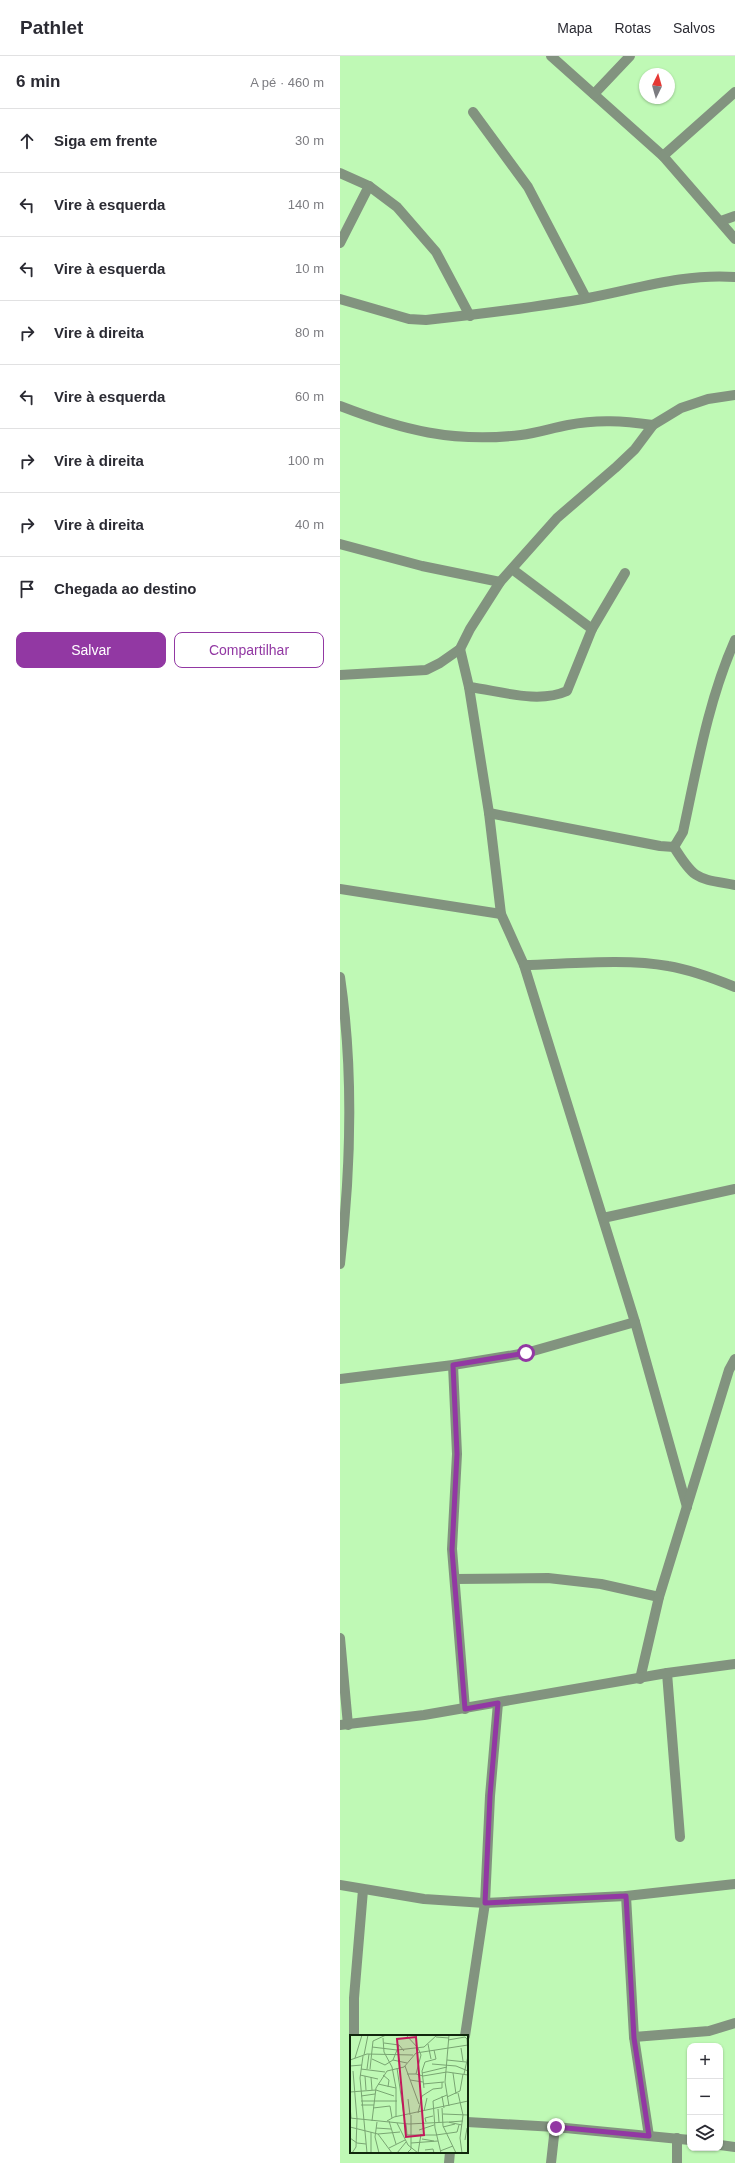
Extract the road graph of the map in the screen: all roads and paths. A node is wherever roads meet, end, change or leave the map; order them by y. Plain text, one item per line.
1 (551, 56) edge
2 (630, 56) edge
3 (735, 92) edge
4 (594, 94) junction
5 (473, 112) dead end
6 (663, 156) junction
7 (340, 173) edge
8 (369, 186) junction
9 (735, 216) edge
10 (721, 221) junction
11 (735, 239) edge
12 (340, 243) edge
13 (735, 277) edge
14 (586, 298) junction
15 (340, 299) edge
16 (470, 316) junction
17 (735, 395) edge
18 (340, 406) edge
19 (653, 425) junction
20 (340, 544) edge
21 (512, 569) junction
22 (625, 573) dead end
23 (500, 582) junction
24 (592, 629) junction
25 (735, 640) edge
26 (460, 649) junction
27 (340, 675) edge
28 (469, 687) junction
29 (489, 814) junction
30 (674, 847) junction
31 (735, 885) edge
32 (340, 889) edge
33 (501, 914) junction
34 (524, 965) junction
35 (340, 977) edge
36 (735, 987) edge
37 (343, 1036) edge
38 (735, 1189) edge
39 (343, 1212) edge
40 (603, 1218) junction
41 (340, 1264) edge
42 (635, 1322) junction
43 (735, 1359) edge
44 (453, 1365) junction
45 (340, 1379) edge
46 (686, 1507) junction
47 (455, 1579) junction
48 (658, 1597) junction
49 (340, 1638) edge
50 (735, 1664) edge
51 (667, 1673) junction
52 (640, 1679) junction
53 (498, 1703) junction
54 (465, 1709) junction
55 (344, 1725) edge
56 (680, 1838) dead end
57 (735, 1884) edge
58 (340, 1885) edge
59 (363, 1890) junction
60 (626, 1896) junction
61 (485, 1903) junction
62 (735, 2023) edge
63 (354, 2035) edge
64 (465, 2035) edge
65 (634, 2038) junction
66 (468, 2122) edge
67 (556, 2127) junction
68 (649, 2136) junction
69 (677, 2138) junction
70 (687, 2140) edge
71 (723, 2145) edge
72 (735, 2147) edge
73 (450, 2153) edge
74 (449, 2163) edge
75 (551, 2163) edge
76 (677, 2163) edge

1 - 4 street
2 - 4 street
3 - 6 street
4 - 6 street
5 - 14 street
6 - 10 street
7 - 8 street
8 - 12 street
8 - 16 street
9 - 10 street
10 - 11 street
13 - 14 street
14 - 16 street
15 - 16 street
17 - 19 street
18 - 19 street
19 - 21 street
20 - 23 street
21 - 23 street
21 - 24 street
22 - 24 street
23 - 26 street
24 - 28 street
25 - 30 street
26 - 27 street
26 - 28 street
28 - 29 street
29 - 30 street
29 - 33 street
30 - 31 street
32 - 33 street
33 - 34 street
34 - 36 street
34 - 40 street
35 - 37 street
37 - 39 street
38 - 40 street
39 - 41 street
40 - 42 street
42 - 44 street
42 - 46 street
43 - 46 street
44 - 45 street
44 - 47 street
46 - 48 street
47 - 48 street
47 - 54 street
48 - 52 street
49 - 55 street
50 - 51 street
51 - 52 street
51 - 56 street
52 - 53 street
53 - 54 street
53 - 61 street
54 - 55 street
57 - 60 street
58 - 59 street
59 - 61 street
59 - 63 street
60 - 61 street
60 - 65 street
61 - 64 street
62 - 65 street
65 - 68 street
66 - 67 street
67 - 68 street
67 - 75 street
68 - 69 street
69 - 70 street
69 - 76 street
71 - 72 street
73 - 74 street

